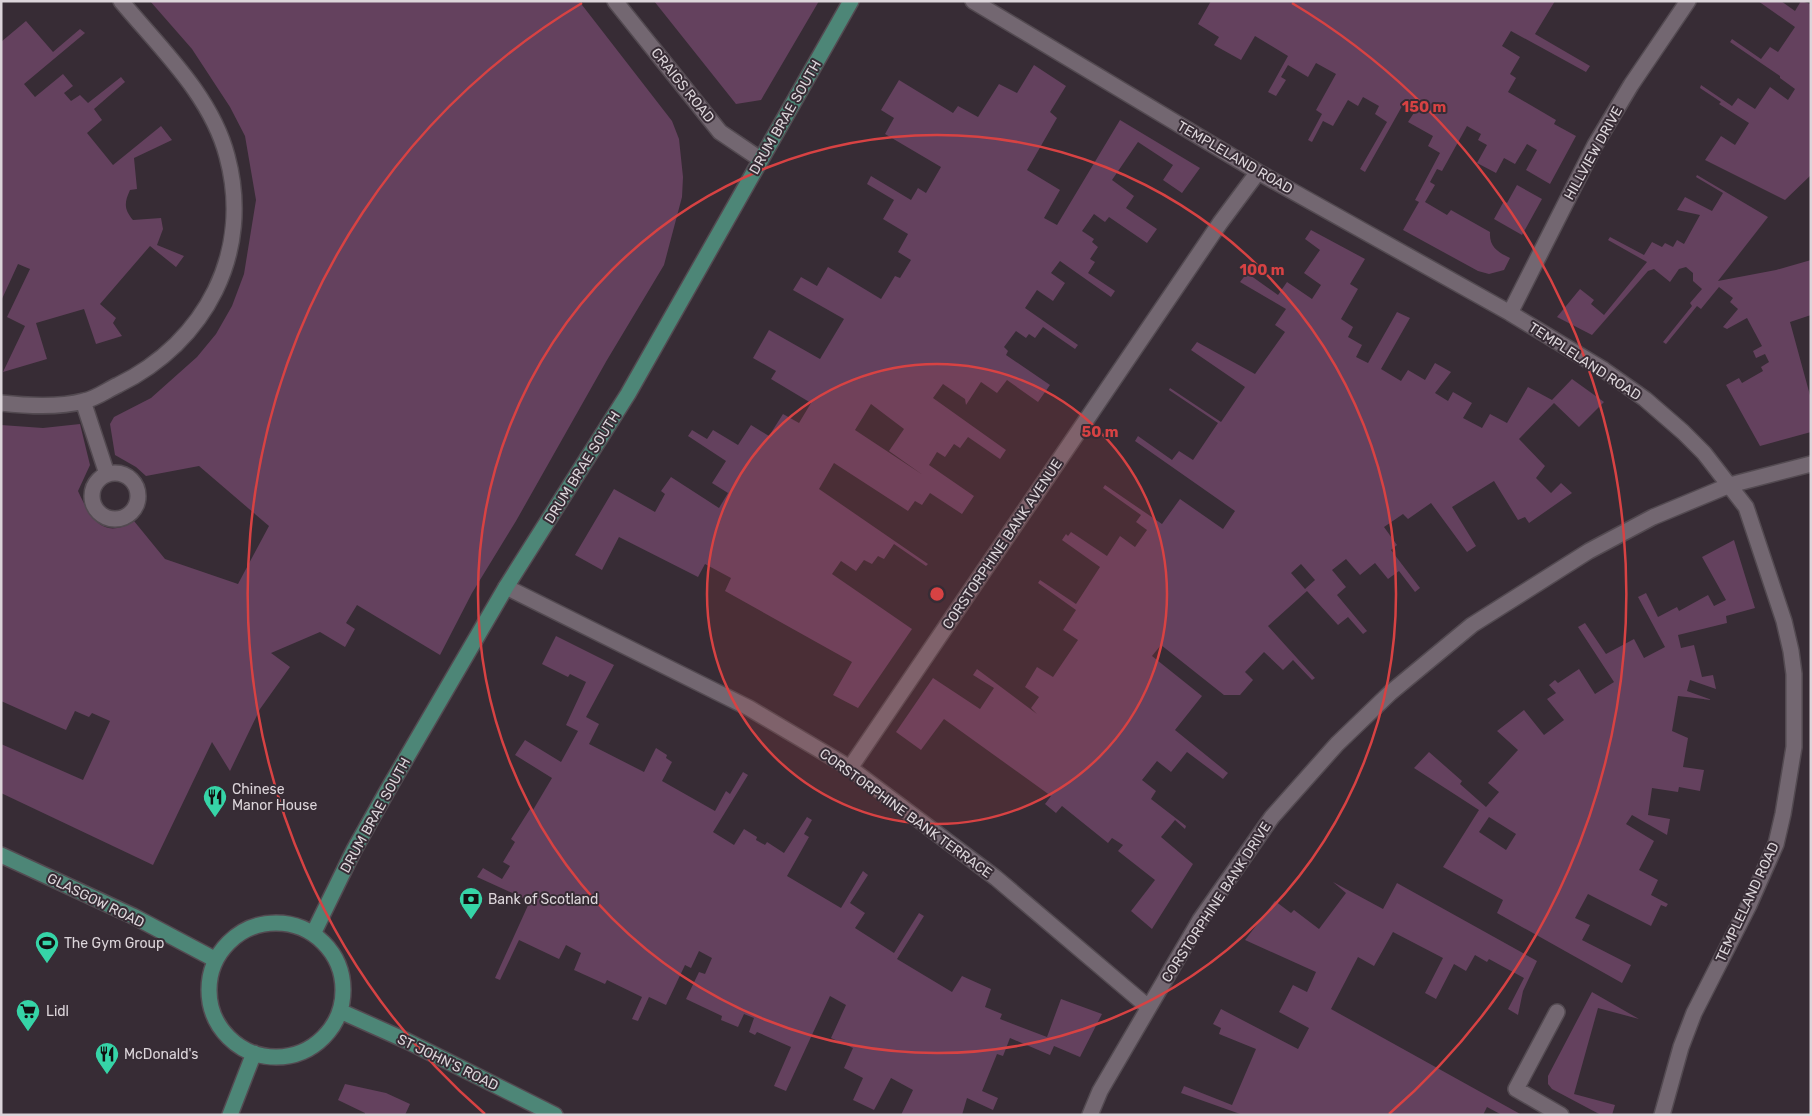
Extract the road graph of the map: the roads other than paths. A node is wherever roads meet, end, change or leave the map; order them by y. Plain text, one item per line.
1 (121, 1) edge
2 (615, 1) edge
3 (851, 1) edge
4 (972, 1) edge
5 (1688, 1) edge
6 (760, 159) junction
7 (1258, 172) junction
8 (1510, 313) junction
9 (82, 402) junction
10 (1, 403) edge
11 (1811, 464) edge
12 (107, 474) dead end
13 (1730, 485) junction
14 (506, 587) junction
15 (850, 768) junction
16 (1, 855) edge
17 (313, 934) junction
18 (216, 960) junction
19 (1148, 1007) junction
20 (340, 1011) junction
21 (1557, 1012) dead end
22 (254, 1053) junction
23 (230, 1115) edge
24 (555, 1115) edge
25 (1090, 1115) edge
26 (1561, 1115) edge
27 (1662, 1115) edge

1 - 9 street
2 - 6 street, CRAIGS ROAD
3 - 6 main road, DRUM BRAE SOUTH
4 - 7 street, TEMPLELAND ROAD
5 - 8 street, HILLVIEW DRIVE
6 - 14 main road, DRUM BRAE SOUTH
7 - 8 street, TEMPLELAND ROAD
7 - 15 street, CORSTORPHINE BANK AVENUE
8 - 13 street, TEMPLELAND ROAD
9 - 10 street
9 - 12 street
11 - 13 street, CORSTORPHINE BANK DRIVE
13 - 19 street, CORSTORPHINE BANK DRIVE
13 - 27 street, TEMPLELAND ROAD
14 - 15 street, CORSTORPHINE BANK TERRACE
14 - 17 main road, DRUM BRAE SOUTH
15 - 19 street, CORSTORPHINE BANK TERRACE
16 - 18 main road, GLASGOW ROAD
17 - 18 main road
17 - 20 main road
18 - 22 main road
19 - 25 street, CORSTORPHINE BANK DRIVE
20 - 22 main road
20 - 24 main road, ST JOHN'S ROAD
21 - 26 street
22 - 23 main road

